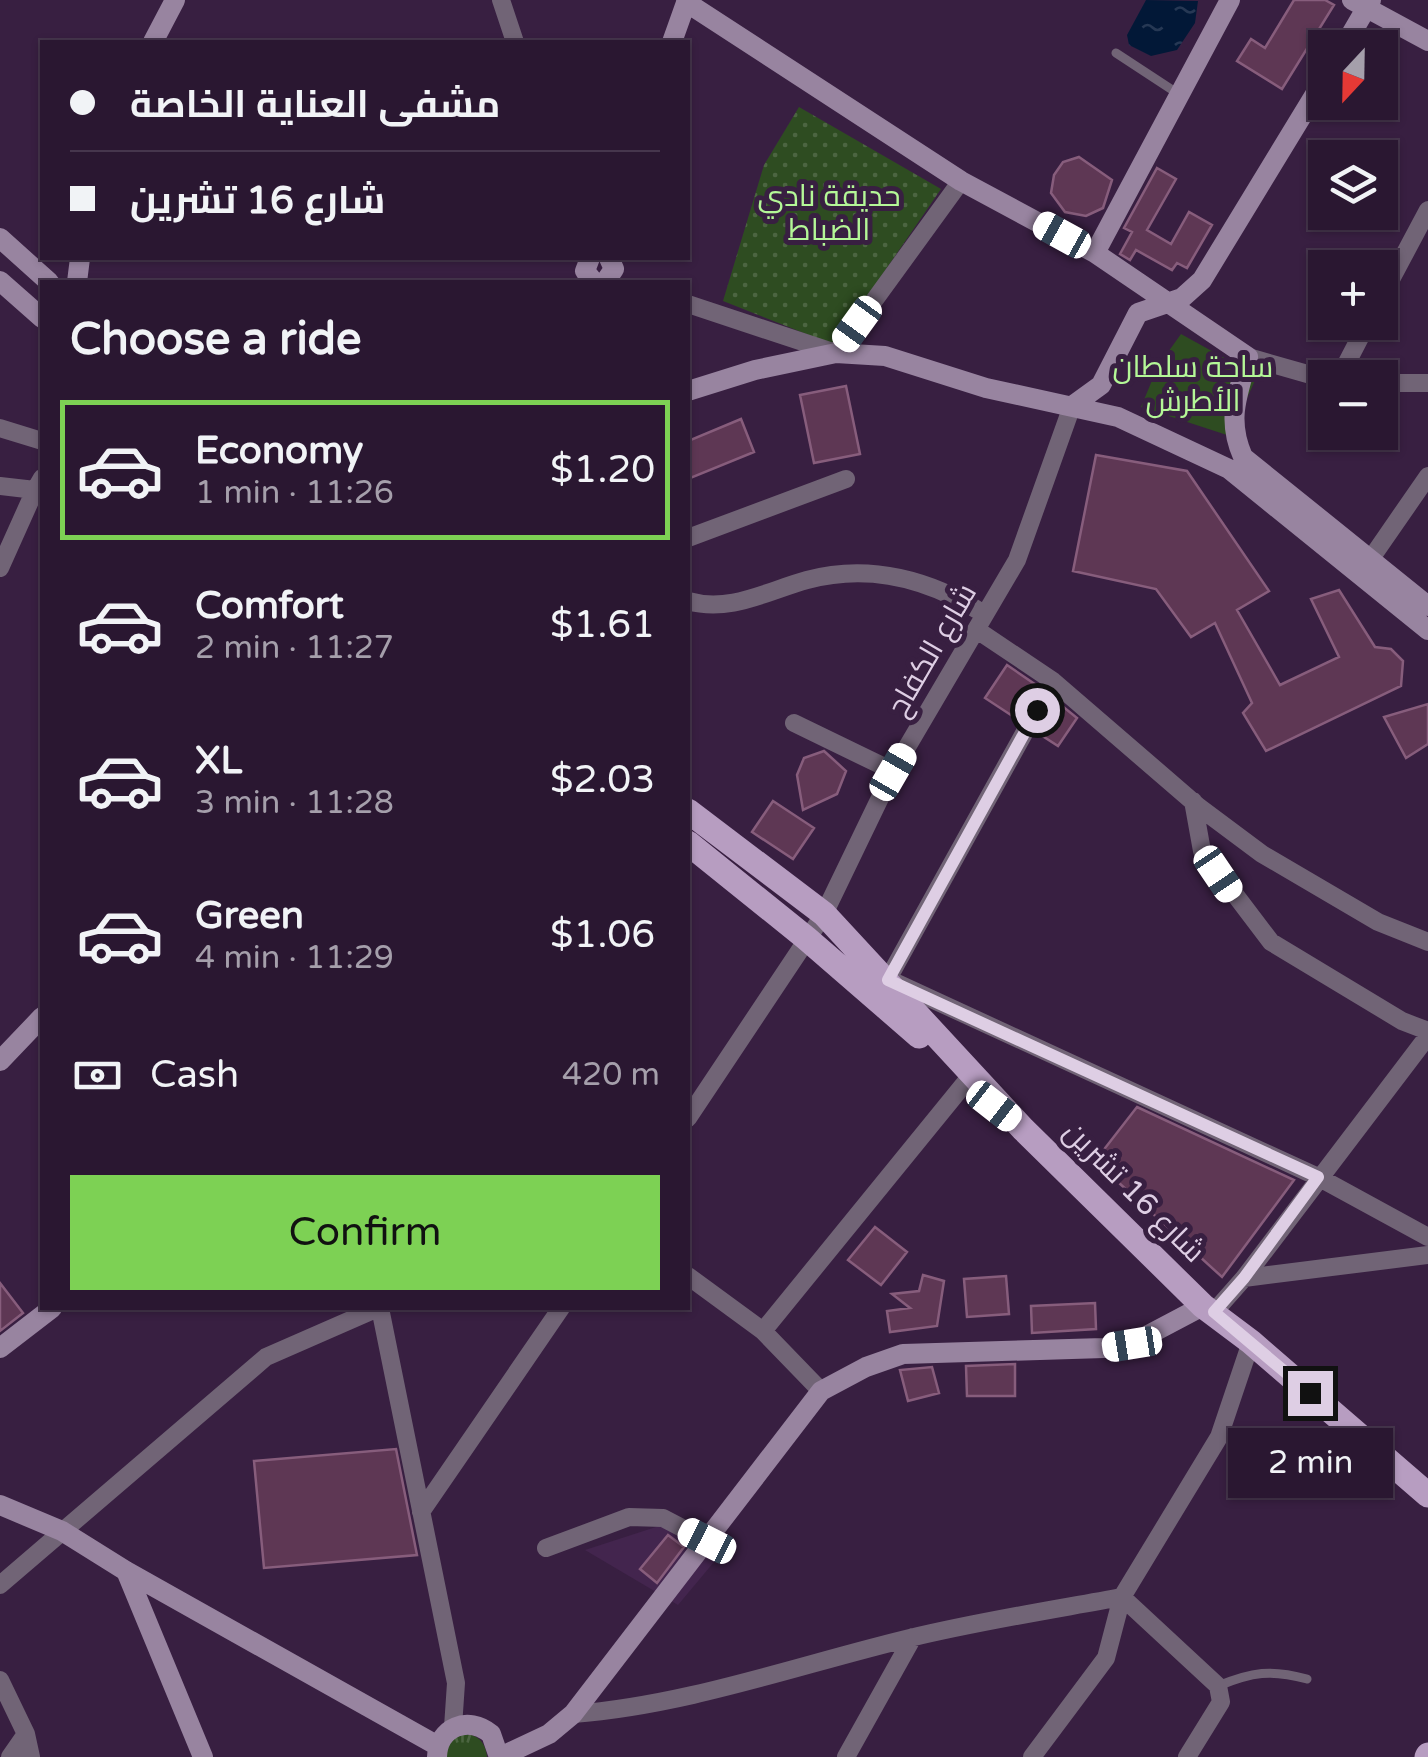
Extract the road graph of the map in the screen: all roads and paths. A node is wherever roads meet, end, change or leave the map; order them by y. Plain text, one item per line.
1 (175, 0) edge
2 (502, 0) edge
3 (1230, 0) edge
4 (686, 1) edge
5 (1363, 3) edge
6 (1351, 30) edge
7 (154, 40) edge
8 (514, 40) edge
9 (673, 40) edge
10 (1428, 42) edge
11 (1116, 53) dead end
12 (1180, 95) junction
13 (1308, 106) edge
14 (961, 180) junction
15 (1428, 210) edge
16 (0, 238) edge
17 (1419, 247) edge
18 (1095, 253) junction
19 (610, 260) edge
20 (596, 275) edge
21 (1398, 276) edge
22 (47, 280) edge
23 (0, 281) edge
24 (1170, 304) junction
25 (690, 305) edge
26 (40, 316) edge
27 (836, 353) junction
28 (1248, 357) junction
29 (1308, 374) edge
30 (1398, 382) edge
31 (1428, 383) edge
32 (690, 390) edge
33 (1072, 406) junction
34 (0, 428) edge
35 (40, 440) edge
36 (1428, 476) edge
37 (846, 479) dead end
38 (39, 484) edge
39 (0, 486) edge
40 (690, 537) edge
41 (1372, 558) junction
42 (0, 568) edge
43 (690, 603) edge
44 (1428, 606) edge
45 (980, 622) junction
46 (1428, 630) edge
47 (1053, 681) junction
48 (794, 723) dead end
49 (893, 772) junction
50 (1193, 801) junction
51 (690, 813) edge
52 (690, 845) edge
53 (824, 914) junction
54 (806, 938) junction
55 (1428, 942) edge
56 (888, 980) junction
57 (40, 1019) edge
58 (1428, 1033) edge
59 (0, 1061) edge
60 (965, 1083) junction
61 (690, 1115) edge
62 (1023, 1129) junction
63 (1318, 1177) junction
64 (1428, 1237) edge
65 (1428, 1255) edge
66 (690, 1277) edge
67 (1244, 1278) junction
68 (1208, 1309) junction
69 (49, 1310) edge
70 (374, 1310) edge
71 (379, 1310) edge
72 (560, 1310) edge
73 (763, 1331) junction
74 (1251, 1342) junction
75 (0, 1348) edge
76 (821, 1390) junction
77 (1428, 1495) edge
78 (0, 1505) edge
79 (421, 1512) junction
80 (62, 1531) junction
81 (707, 1541) junction
82 (546, 1548) dead end
83 (126, 1571) junction
84 (0, 1585) edge
85 (1122, 1597) junction
86 (913, 1637) junction
87 (1307, 1679) dead end
88 (0, 1680) edge
89 (456, 1683) junction
90 (1218, 1686) junction
91 (573, 1714) junction
92 (453, 1728) junction
93 (484, 1728) junction
94 (26, 1734) junction
95 (437, 1751) edge
96 (10, 1757) edge
97 (30, 1757) edge
98 (203, 1757) edge
99 (500, 1757) edge
100 (846, 1757) edge
101 (1032, 1757) edge
102 (1187, 1757) edge

1 - 7 street
2 - 8 street
3 - 12 street
4 - 9 street
4 - 14 street
5 - 6 street
5 - 10 street
11 - 12 lane
12 - 18 street
13 - 24 street
14 - 18 street
14 - 27 street
15 - 17 street
16 - 22 street
17 - 21 street
18 - 24 street
19 - 20 street
23 - 26 street
24 - 28 street
24 - 33 street
25 - 27 street
27 - 32 street
27 - 33 street
28 - 29 street
28 - 41 street
30 - 31 street
33 - 45 street, شارع الكفاح
33 - 46 street
34 - 35 street
36 - 41 street
37 - 40 street
38 - 39 street
38 - 42 street
41 - 44 street
43 - 45 street
45 - 47 street
45 - 49 street, شارع الكفاح
47 - 50 street
47 - 56 street
48 - 49 street
49 - 53 street, شارع الكفاح
50 - 55 street
50 - 58 street
51 - 53 main road
52 - 54 main road
53 - 54 street, شارع الكفاح
53 - 56 main road
54 - 60 main road
54 - 61 street, شارع الكفاح
56 - 62 main road
56 - 63 street
57 - 59 street
58 - 63 street
60 - 62 main road
60 - 73 street
62 - 68 main road, شارع 16 تشرين
63 - 64 street
63 - 67 street
65 - 67 street
66 - 73 street
67 - 68 street
68 - 74 main road, شارع 16 تشرين
68 - 76 street
69 - 75 street
70 - 80 street
71 - 79 street
72 - 79 street
73 - 76 street
74 - 77 main road, شارع 16 تشرين
74 - 85 street
76 - 81 street
78 - 80 street
79 - 89 street
80 - 83 street
80 - 84 street
81 - 82 street
81 - 91 street
83 - 95 street
83 - 98 street
85 - 86 street
85 - 90 street
85 - 101 street
86 - 91 street
86 - 100 street
87 - 90 lane
88 - 94 street
89 - 92 street
89 - 93 street
90 - 102 street
91 - 99 street
92 - 93 street
92 - 95 street
93 - 99 street
94 - 96 street
94 - 97 street

